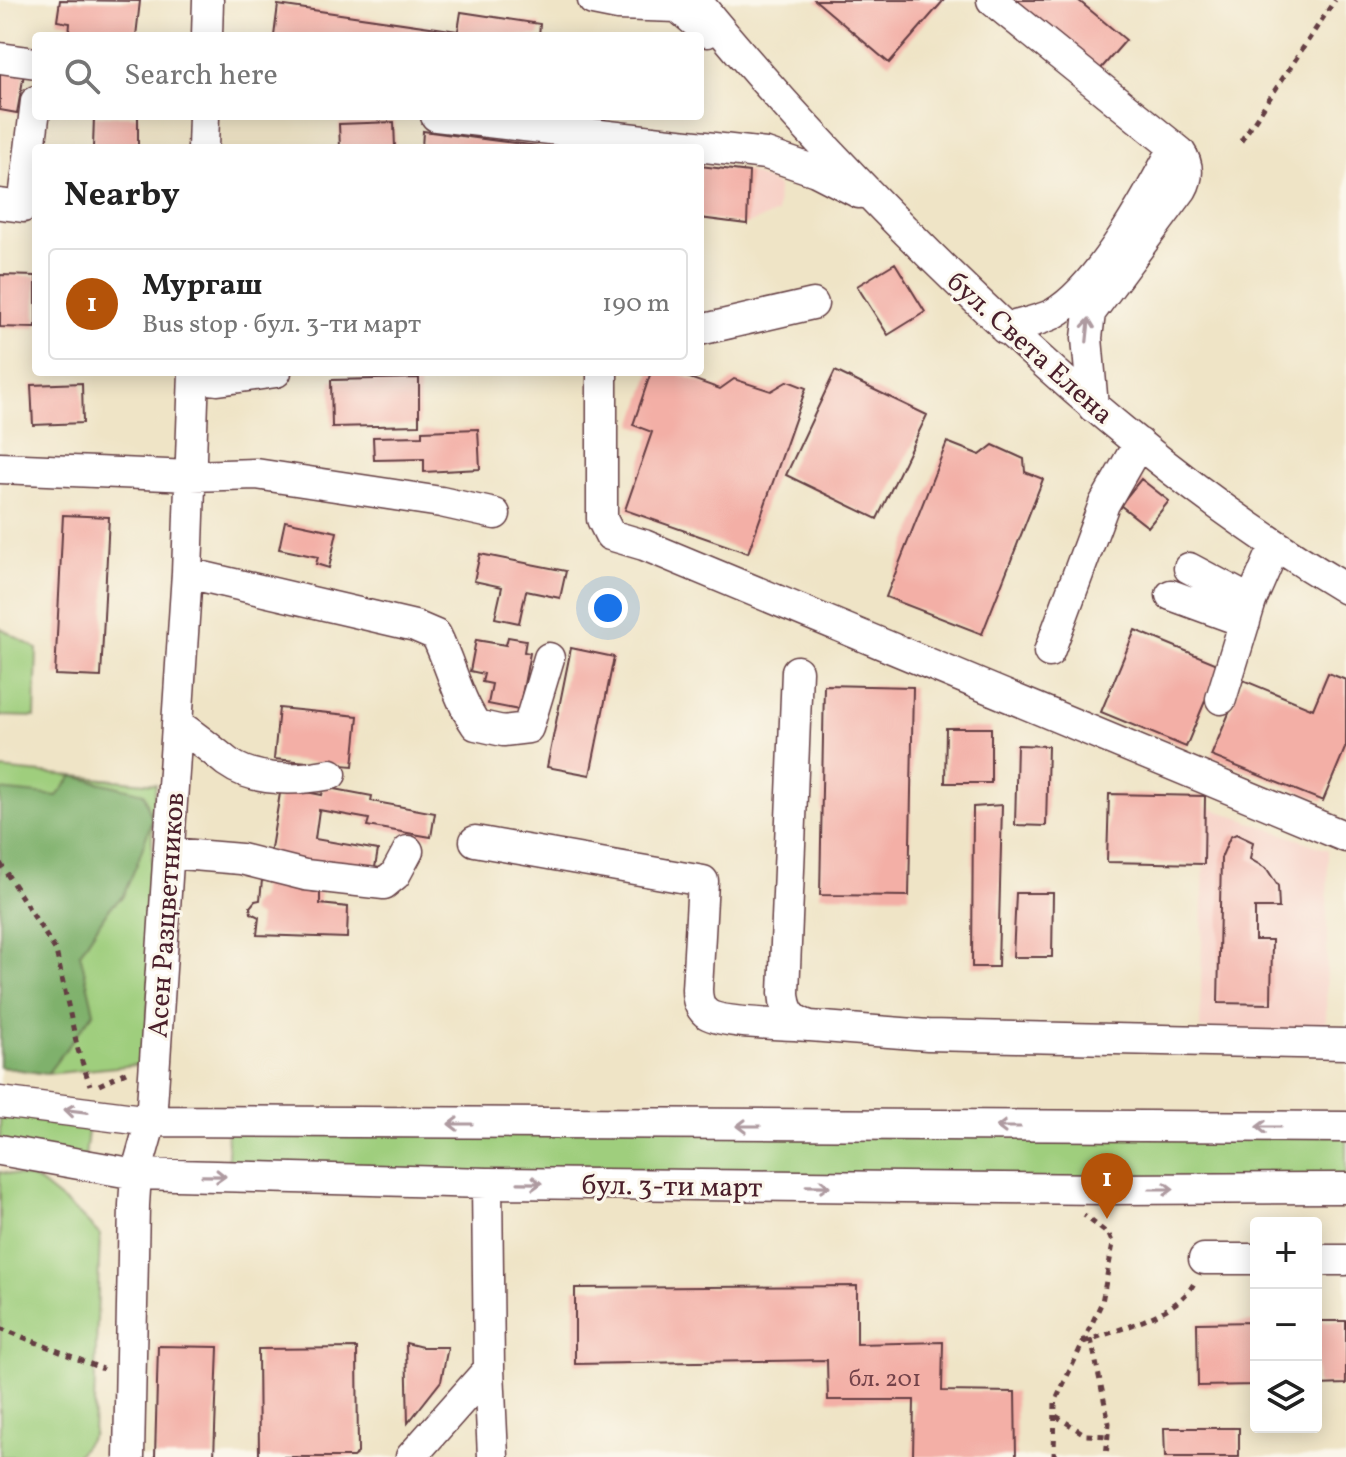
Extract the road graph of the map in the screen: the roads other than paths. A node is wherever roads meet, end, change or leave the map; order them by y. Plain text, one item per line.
1 (208, 0) edge
2 (593, 0) edge
3 (992, 0) edge
4 (681, 2) edge
5 (207, 32) edge
6 (0, 58) edge
7 (32, 62) edge
8 (34, 120) edge
9 (204, 120) edge
10 (471, 120) edge
11 (203, 144) edge
12 (679, 144) edge
13 (704, 147) edge
14 (1174, 148) junction
15 (878, 203) junction
16 (0, 204) edge
17 (813, 304) dead end
18 (704, 329) edge
19 (1005, 329) junction
20 (194, 376) edge
21 (202, 376) edge
22 (247, 376) edge
23 (602, 376) edge
24 (1093, 407) junction
25 (1139, 443) junction
26 (0, 468) edge
27 (191, 476) junction
28 (495, 514) dead end
29 (1275, 546) junction
30 (1189, 568) dead end
31 (187, 573) junction
32 (1346, 589) edge
33 (1171, 595) dead end
34 (1248, 611) junction
35 (1049, 652) dead end
36 (549, 658) dead end
37 (797, 671) dead end
38 (1221, 699) dead end
39 (177, 724) junction
40 (331, 774) dead end
41 (1346, 837) edge
42 (475, 841) dead end
43 (408, 851) dead end
44 (169, 853) junction
45 (810, 1026) junction
46 (1346, 1044) edge
47 (0, 1102) edge
48 (151, 1121) junction
49 (1346, 1127) edge
50 (0, 1150) edge
51 (136, 1174) junction
52 (487, 1183) junction
53 (1346, 1188) edge
54 (1204, 1259) road end
55 (1250, 1259) edge
56 (1322, 1260) edge
57 (1346, 1260) edge
58 (489, 1369) junction
59 (129, 1457) edge
60 (411, 1457) edge
61 (493, 1457) edge

1 - 5 street
2 - 4 street
3 - 14 street
4 - 15 street, бул. Света Елена
6 - 7 street
8 - 16 street
9 - 11 street
10 - 12 street
13 - 15 street
14 - 19 street
24 -> 14 street
15 - 19 street, бул. Света Елена
17 - 18 street
19 - 24 street, бул. Света Елена
20 - 27 street, Асен Разцветников
21 - 22 street
23 - 41 street
24 - 25 street, бул. Света Елена
25 - 29 street, бул. Света Елена
25 - 35 street
26 - 27 street
27 - 28 street
27 - 31 street, Асен Разцветников
29 - 32 street, бул. Света Елена
29 - 34 street
30 - 34 street
31 - 36 street
31 - 39 street, Асен Разцветников
33 - 34 street
34 - 38 street
37 - 45 street
39 - 40 street
39 - 44 street, Асен Разцветников
42 - 45 street
43 - 44 street
44 - 48 street, Асен Разцветников
45 - 46 street
48 -> 47 street
49 -> 48 street
48 - 51 street, Асен Разцветников
50 - 51 street, бул. 3-ти март
51 -> 52 street, бул. 3-ти март
51 - 59 street, Асен Разцветников
52 -> 53 street, бул. 3-ти март
52 - 58 street
54 - 55 street
56 - 57 street
58 - 60 street
58 - 61 street

